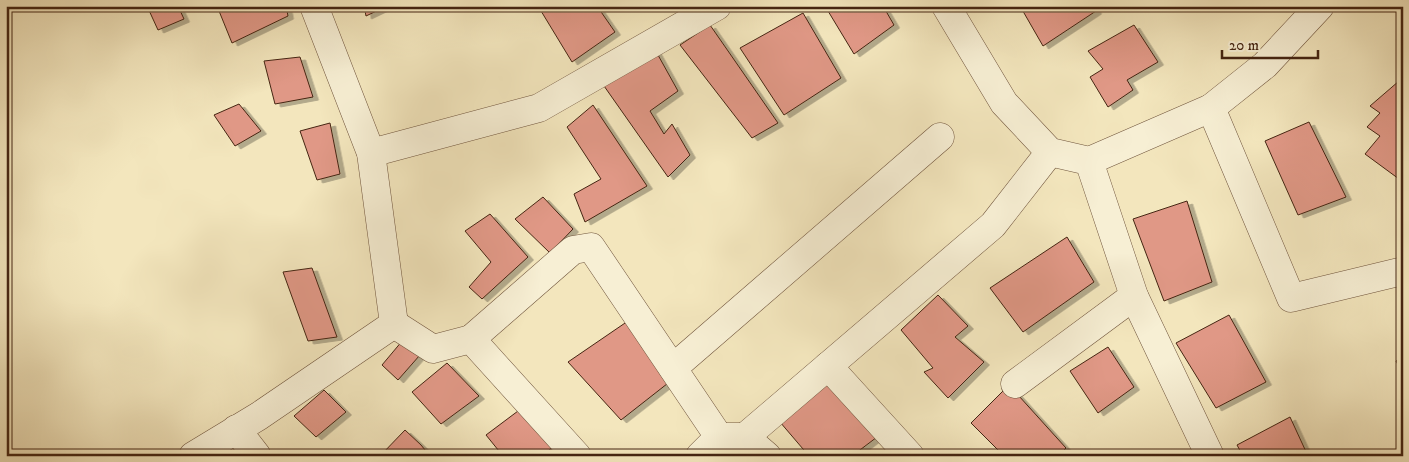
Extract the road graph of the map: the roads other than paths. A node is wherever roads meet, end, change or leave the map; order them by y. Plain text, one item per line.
1 (314, 6) edge
2 (717, 6) edge
3 (946, 6) edge
4 (1320, 6) edge
5 (1212, 108) junction
6 (940, 137) dead end
7 (1050, 152) junction
8 (371, 153) junction
9 (1089, 161) junction
10 (1403, 271) edge
11 (1134, 296) junction
12 (394, 324) junction
13 (471, 339) junction
14 (828, 366) junction
15 (673, 368) junction
16 (1015, 384) dead end
17 (236, 429) junction
18 (721, 443) edge
19 (193, 456) edge
20 (257, 456) edge
21 (577, 456) edge
22 (767, 456) edge
23 (910, 456) edge
24 (1210, 456) edge

1 - 8 street
2 - 8 street
3 - 7 street
4 - 5 street
5 - 9 street
5 - 10 street
6 - 15 street
7 - 9 street
7 - 14 street
8 - 12 street
9 - 11 street
11 - 16 street
11 - 24 street
12 - 13 street
12 - 17 street
13 - 15 street
13 - 21 street
14 - 18 street
14 - 23 street
15 - 18 street
17 - 19 street
17 - 20 street
18 - 22 street

